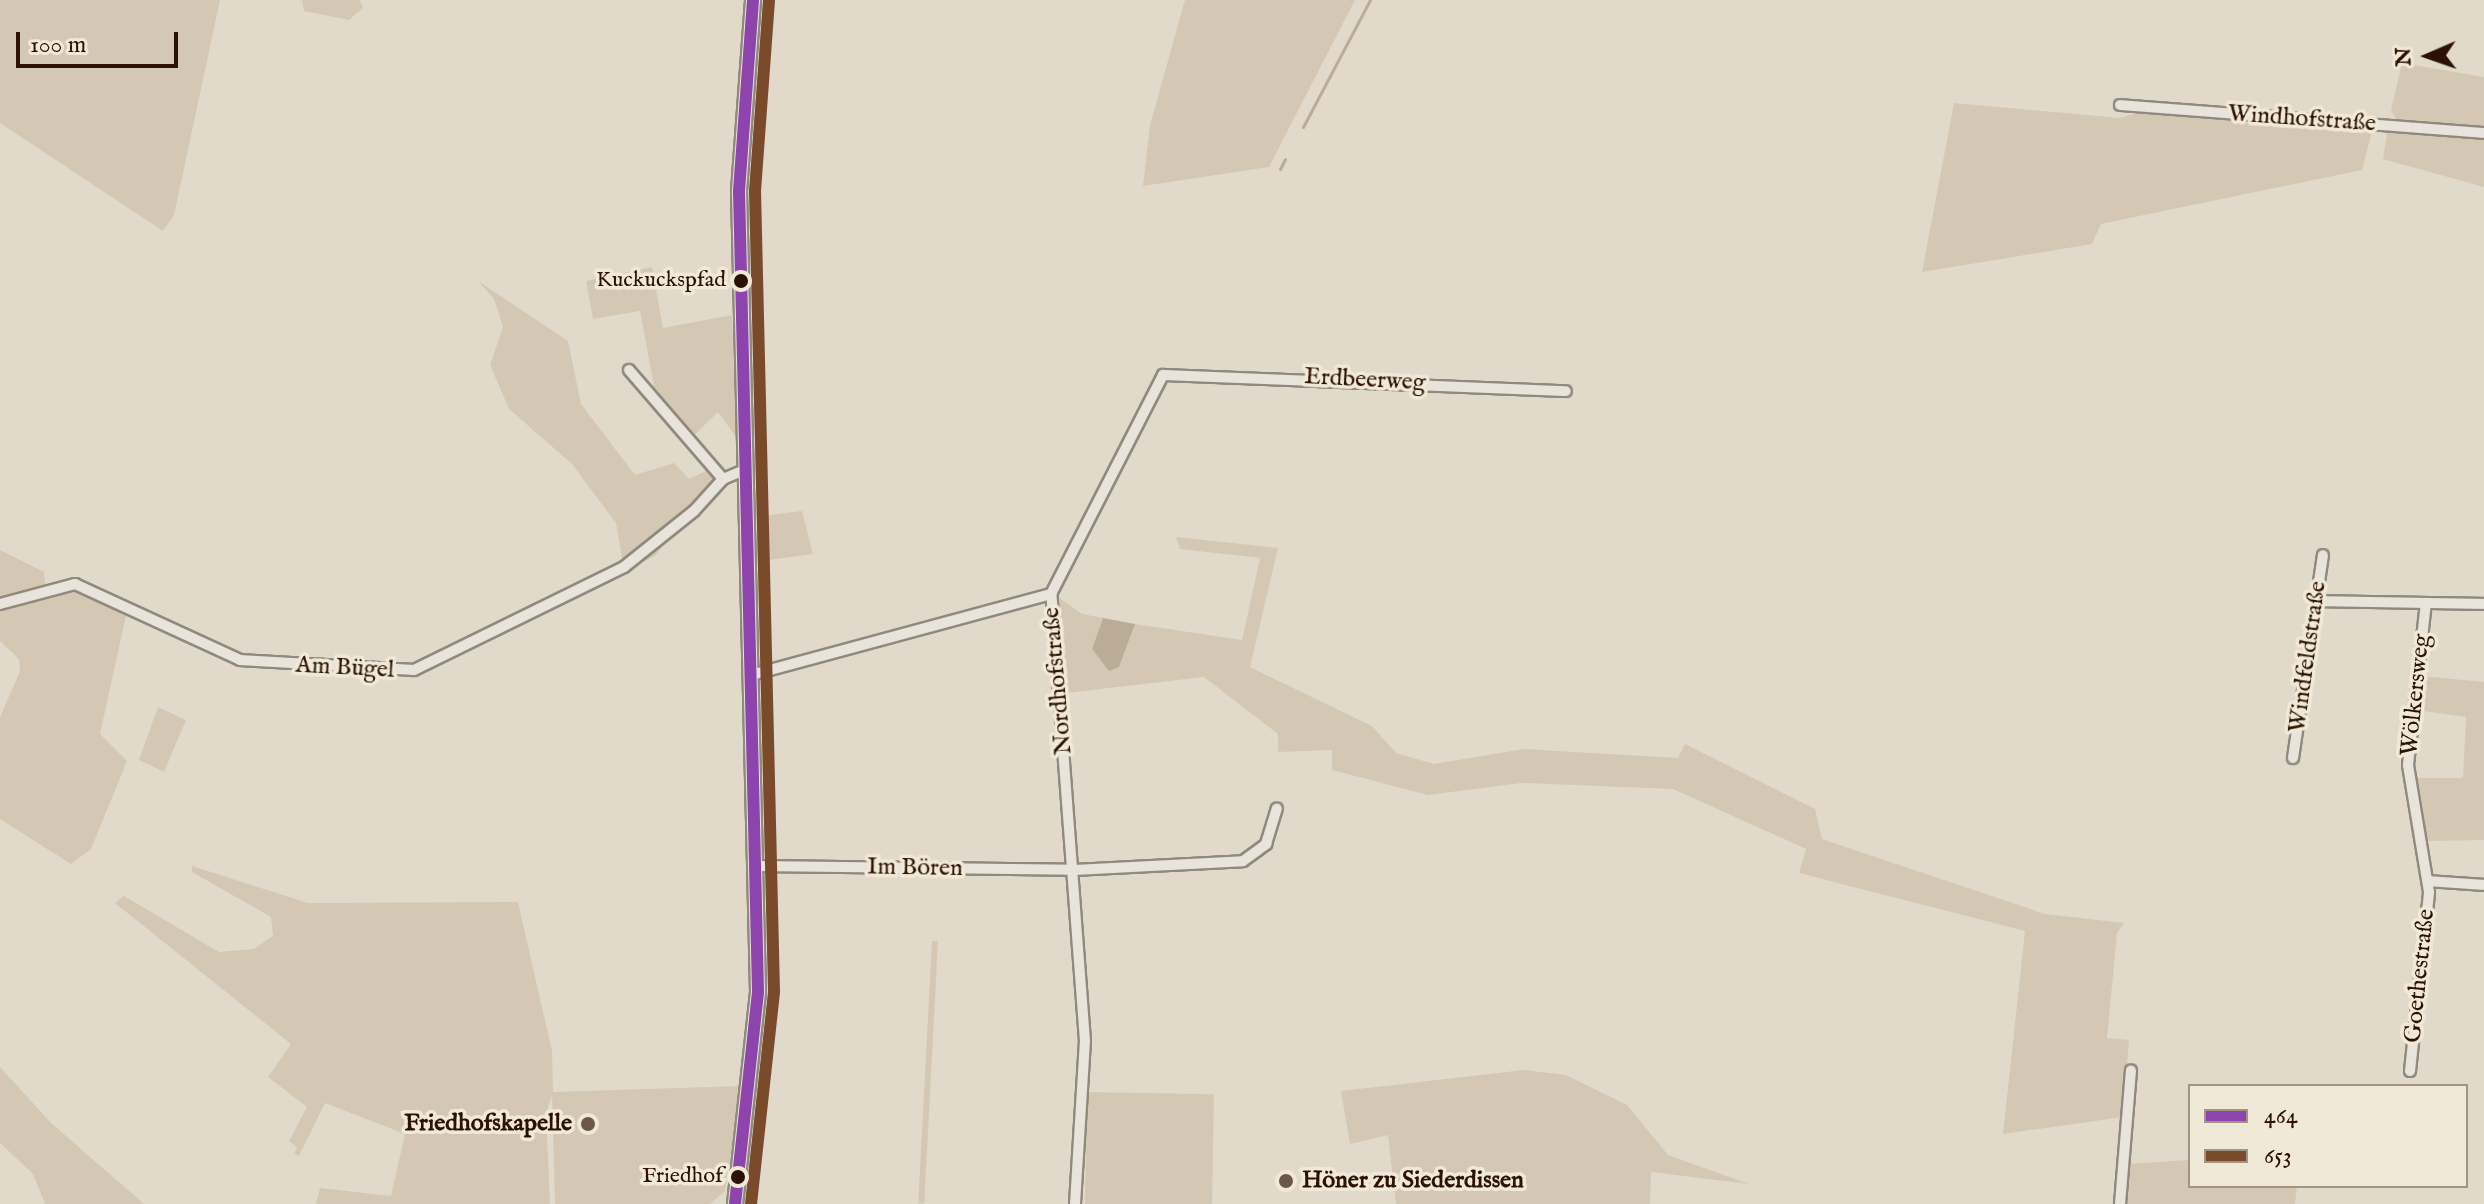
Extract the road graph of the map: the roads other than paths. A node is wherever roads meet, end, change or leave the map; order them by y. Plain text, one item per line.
1 (753, 0) edge
2 (2120, 105) dead end
3 (2484, 133) edge
4 (629, 370) dead end
5 (1163, 375) joint
6 (1566, 391) dead end
7 (746, 469) junction
8 (723, 479) junction
9 (2323, 555) dead end
10 (1051, 594) junction
11 (2316, 601) junction
12 (2426, 603) junction
13 (0, 604) edge
14 (2484, 604) edge
15 (751, 675) junction
16 (2293, 758) dead end
17 (1277, 809) dead end
18 (757, 866) junction
19 (1074, 870) junction
20 (2428, 881) junction
21 (2484, 885) edge
22 (2131, 1070) dead end
23 (2410, 1071) dead end
24 (735, 1204) edge
25 (1075, 1204) edge
26 (2120, 1204) edge

1 - 7 main road
2 - 3 street, Windhofstraße
4 - 8 street
5 - 6 street, Erdbeerweg
5 - 10 street, Nordhofstraße
7 - 8 street, Am Bügel
7 - 15 main road
8 - 13 street, Am Bügel
9 - 11 street, Windfeldstraße
10 - 15 street
10 - 19 street, Nordhofstraße
11 - 12 street
11 - 16 street, Windfeldstraße
12 - 14 street
12 - 20 street, Wölkersweg
15 - 18 main road
17 - 19 street
18 - 19 street, Im Bören
18 - 24 main road
19 - 25 street, Nordhofstraße
20 - 21 street
20 - 23 street, Goethestraße
22 - 26 street

